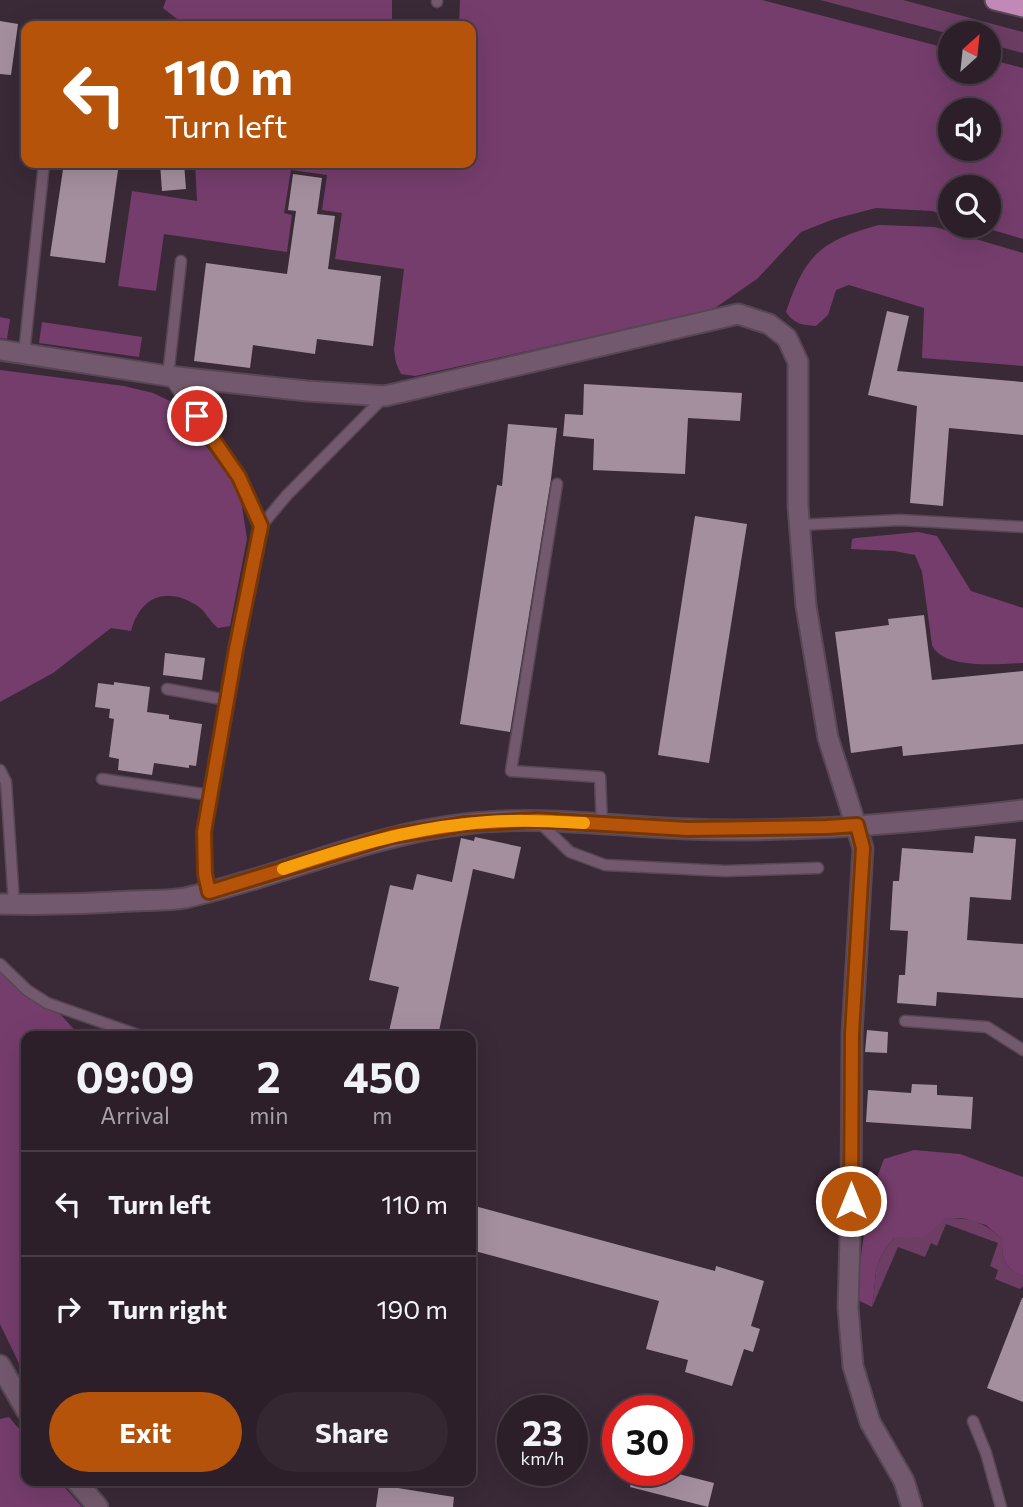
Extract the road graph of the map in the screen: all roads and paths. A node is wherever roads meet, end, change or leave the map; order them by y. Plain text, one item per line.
1 (995, 0) edge
2 (1023, 7) edge
3 (43, 168) edge
4 (181, 261) dead end
5 (0, 350) edge
6 (24, 354) junction
7 (168, 376) junction
8 (385, 396) junction
9 (557, 484) dead end
10 (799, 525) junction
11 (261, 526) junction
12 (1023, 527) edge
13 (167, 689) dead end
14 (227, 700) junction
15 (0, 769) edge
16 (102, 779) dead end
17 (210, 795) junction
18 (1023, 810) edge
19 (537, 820) junction
20 (602, 824) junction
21 (857, 825) junction
22 (818, 868) dead end
23 (209, 892) junction
24 (7, 904) edge
25 (0, 964) edge
26 (905, 1021) dead end
27 (127, 1031) edge
28 (1023, 1051) edge
29 (0, 1365) edge
30 (21, 1401) edge
31 (973, 1421) dead end
32 (81, 1486) edge
33 (98, 1507) edge
34 (912, 1507) edge
35 (1001, 1507) edge

1 - 2 highway
3 - 6 lane
4 - 7 lane
5 - 6 street
6 - 7 street
7 - 8 street
7 - 11 lane
8 - 10 street
8 - 11 lane
9 - 20 lane
10 - 12 lane
10 - 21 street
11 - 14 lane
13 - 14 lane
14 - 17 lane
15 - 24 lane
16 - 17 lane
17 - 23 lane
18 - 21 street
19 - 20 street
19 - 22 lane
19 - 23 street
20 - 21 street
21 - 34 street
23 - 24 street
25 - 27 lane
26 - 28 lane
29 - 30 street
31 - 35 lane
32 - 33 street

